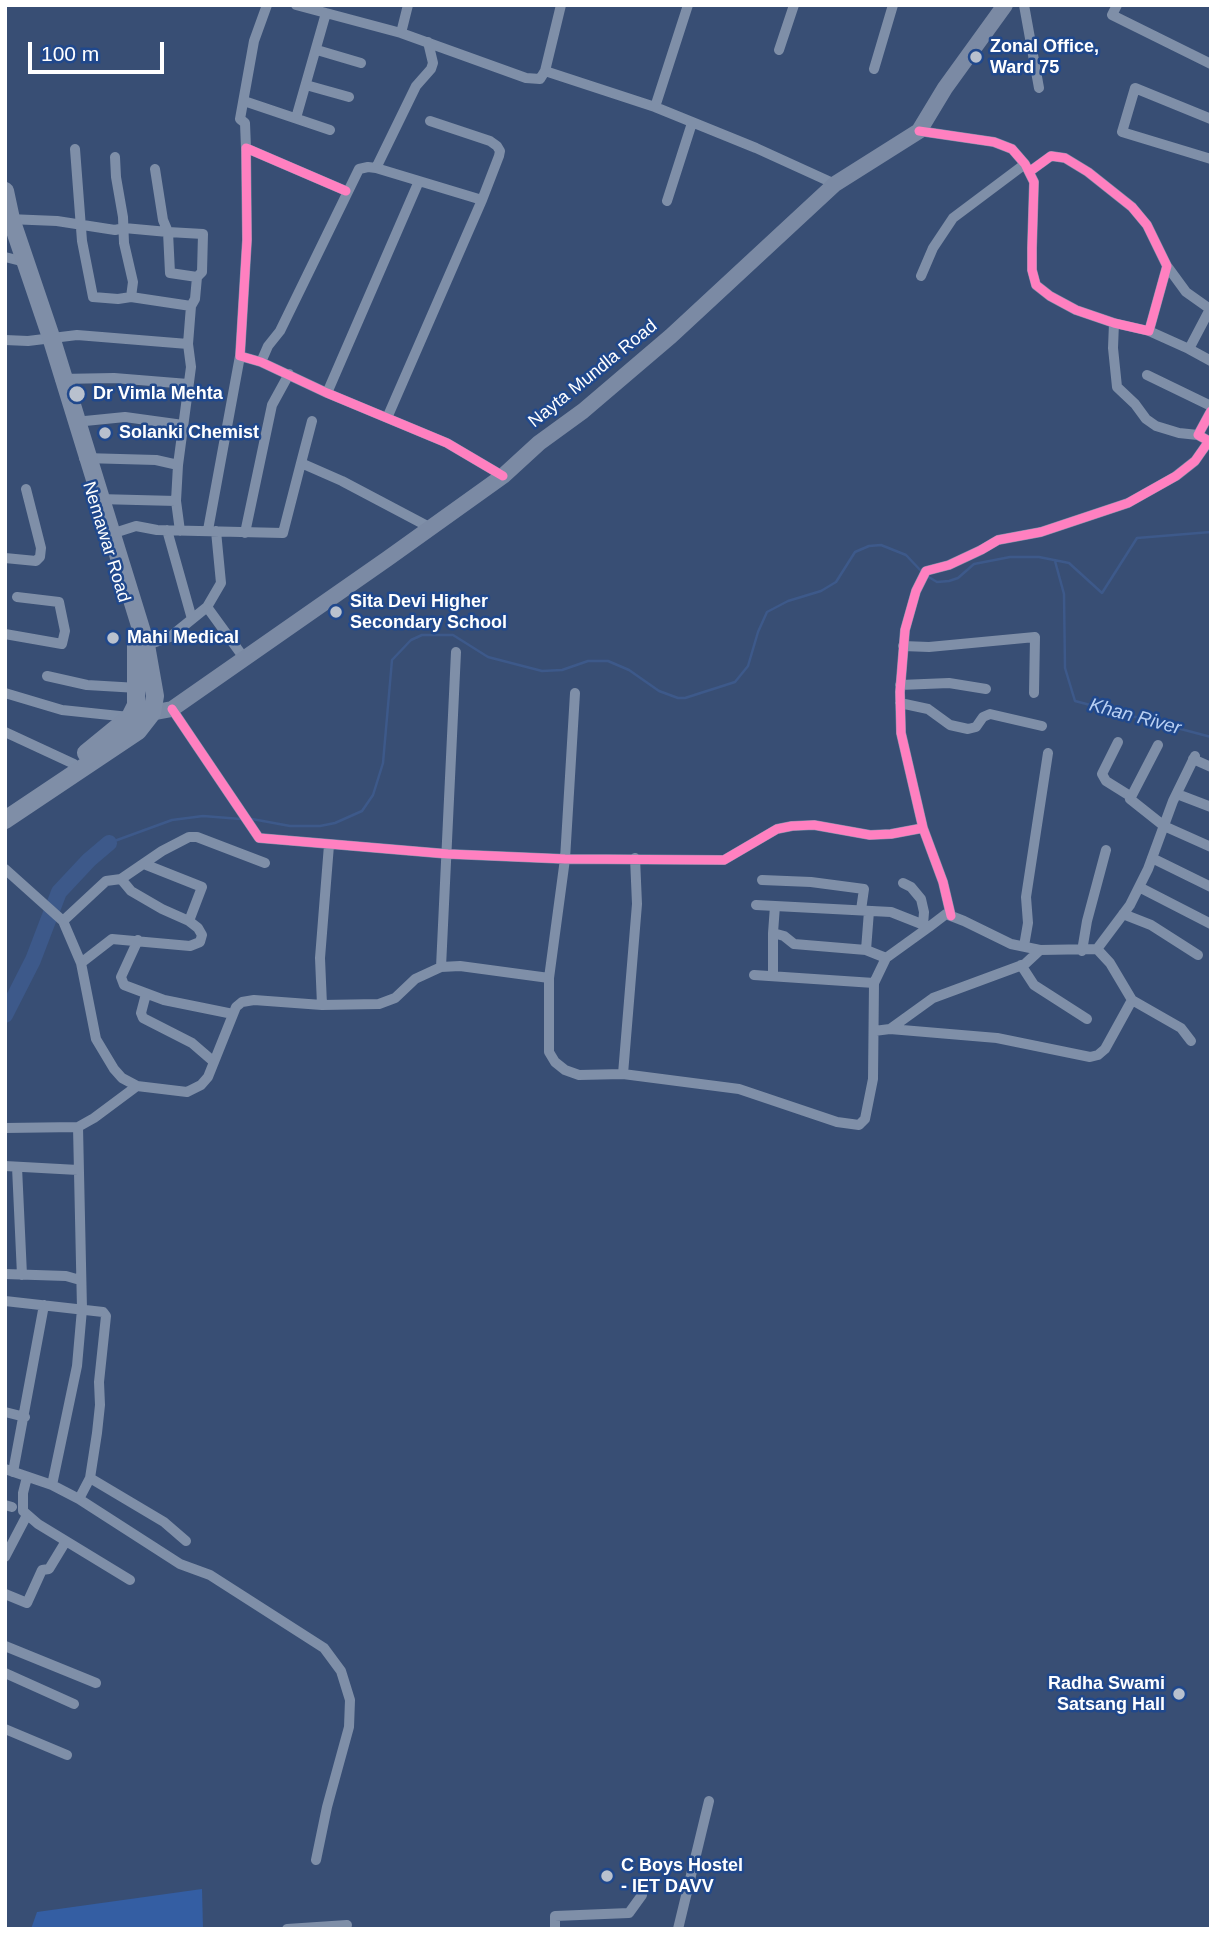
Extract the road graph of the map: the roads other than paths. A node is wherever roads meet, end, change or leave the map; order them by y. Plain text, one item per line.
1 (267, 5) edge
2 (296, 5) edge
3 (408, 5) edge
4 (561, 5) edge
5 (688, 5) edge
6 (794, 5) edge
7 (893, 5) edge
8 (1005, 5) edge
9 (1024, 5) edge
10 (1117, 5) edge
11 (326, 13) junction
12 (401, 33) junction
13 (428, 42) junction
14 (317, 50) junction
15 (779, 50) dead end
16 (361, 63) dead end
17 (1211, 64) edge
18 (874, 69) dead end
19 (545, 71) junction
20 (306, 85) junction
21 (1039, 88) dead end
22 (349, 97) dead end
23 (244, 101) junction
24 (655, 107) junction
25 (296, 118) junction
26 (1211, 119) edge
27 (430, 121) dead end
28 (692, 123) junction
29 (330, 130) dead end
30 (919, 131) junction
31 (246, 148) junction
32 (75, 149) dead end
33 (115, 157) dead end
34 (1211, 159) edge
35 (1026, 165) junction
36 (376, 168) junction
37 (155, 169) dead end
38 (419, 181) junction
39 (835, 184) junction
40 (5, 191) edge
41 (346, 191) junction
42 (482, 200) junction
43 (667, 201) dead end
44 (7, 220) edge
45 (82, 226) junction
46 (124, 228) junction
47 (169, 232) junction
48 (13, 259) edge
49 (1167, 266) junction
50 (921, 276) dead end
51 (197, 277) junction
52 (131, 297) junction
53 (191, 306) junction
54 (1210, 309) edge
55 (1114, 323) junction
56 (1149, 331) junction
57 (48, 337) junction
58 (5, 340) edge
59 (188, 344) junction
60 (1189, 349) junction
61 (240, 356) junction
62 (1211, 361) edge
63 (261, 362) junction
64 (289, 374) junction
65 (1147, 375) dead end
66 (60, 379) junction
67 (188, 384) junction
68 (327, 393) junction
69 (1211, 409) edge
70 (387, 418) junction
71 (312, 421) dead end
72 (74, 422) junction
73 (183, 425) junction
74 (1198, 435) junction
75 (84, 458) junction
76 (301, 463) junction
77 (178, 465) junction
78 (503, 476) junction
79 (26, 489) dead end
80 (98, 499) junction
81 (176, 501) junction
82 (431, 528) junction
83 (167, 530) junction
84 (180, 531) junction
85 (212, 531) junction
86 (246, 533) junction
87 (109, 535) junction
88 (5, 558) edge
89 (17, 597) dead end
90 (207, 607) junction
91 (192, 619) junction
92 (5, 634) edge
93 (903, 646) junction
94 (142, 647) junction
95 (456, 652) dead end
96 (244, 658) junction
97 (47, 676) dead end
98 (900, 685) junction
99 (138, 688) junction
100 (986, 689) dead end
101 (5, 693) edge
102 (575, 693) dead end
103 (1034, 693) dead end
104 (900, 703) junction
105 (172, 709) junction
106 (152, 713) junction
107 (130, 717) junction
108 (1042, 726) dead end
109 (5, 732) edge
110 (1118, 742) dead end
111 (1158, 745) dead end
112 (1048, 753) dead end
113 (74, 764) junction
114 (1211, 766) edge
115 (1177, 793) junction
116 (1130, 796) junction
117 (5, 807) edge
118 (1211, 807) edge
119 (5, 820) edge
120 (1164, 827) junction
121 (923, 828) junction
122 (329, 845) junction
123 (1211, 848) edge
124 (1106, 850) dead end
125 (448, 854) junction
126 (635, 858) junction
127 (1152, 858) junction
128 (565, 859) junction
129 (265, 863) dead end
130 (144, 864) junction
131 (5, 869) edge
132 (121, 879) junction
133 (762, 880) dead end
134 (781, 882) junction
135 (903, 883) dead end
136 (1139, 887) junction
137 (1211, 887) edge
138 (756, 905) dead end
139 (778, 906) junction
140 (865, 911) junction
141 (1123, 914) junction
142 (951, 916) junction
143 (189, 921) junction
144 (63, 922) junction
145 (1211, 924) edge
146 (926, 926) junction
147 (773, 933) junction
148 (138, 940) junction
149 (1024, 946) junction
150 (1097, 949) junction
151 (866, 950) junction
152 (1040, 950) junction
153 (1083, 951) junction
154 (1198, 955) dead end
155 (886, 958) junction
156 (81, 963) junction
157 (1021, 965) junction
158 (441, 967) junction
159 (754, 975) dead end
160 (774, 976) junction
161 (549, 978) junction
162 (874, 983) junction
163 (146, 994) junction
164 (1132, 1000) junction
165 (322, 1005) junction
166 (233, 1014) junction
167 (1087, 1019) dead end
168 (890, 1029) junction
169 (874, 1031) junction
170 (1191, 1041) dead end
171 (214, 1062) junction
172 (623, 1074) junction
173 (129, 1082) junction
174 (82, 1125) junction
175 (5, 1128) edge
176 (5, 1166) edge
177 (18, 1167) junction
178 (78, 1170) junction
179 (5, 1274) edge
180 (22, 1275) junction
181 (80, 1280) junction
182 (5, 1301) edge
183 (44, 1305) junction
184 (82, 1309) junction
185 (5, 1412) edge
186 (25, 1416) junction
187 (9, 1471) edge
188 (27, 1477) junction
189 (90, 1478) junction
190 (52, 1485) junction
191 (79, 1499) junction
192 (26, 1515) junction
193 (66, 1541) junction
194 (186, 1541) dead end
195 (5, 1557) edge
196 (130, 1580) dead end
197 (5, 1594) edge
198 (5, 1646) edge
199 (5, 1673) edge
200 (96, 1684) dead end
201 (74, 1704) dead end
202 (5, 1729) edge
203 (67, 1755) dead end
204 (709, 1801) dead end
205 (316, 1860) dead end
206 (642, 1895) dead end
207 (346, 1925) dead end
208 (287, 1929) edge
209 (555, 1929) edge
210 (678, 1929) edge

1 - 23 street
2 - 11 street
3 - 12 street
4 - 19 street
5 - 24 street
6 - 15 street
7 - 18 street
8 - 30 main road, Nayta Mundla Road
9 - 21 street
10 - 17 street
11 - 12 street
11 - 14 street
12 - 13 street
13 - 19 street
13 - 36 street
14 - 16 street
14 - 20 street
19 - 24 street
20 - 22 street
20 - 25 street
23 - 25 street
23 - 31 street
24 - 28 street
25 - 29 street
26 - 34 street
27 - 42 street
28 - 39 street
28 - 43 street
30 - 35 street
30 - 39 main road, Nayta Mundla Road
31 - 41 street
31 - 61 street
32 - 45 street
33 - 46 street
35 - 49 street
35 - 50 street
35 - 55 street
36 - 38 street
36 - 41 street
37 - 47 street
38 - 42 street
38 - 68 street
39 - 78 main road, Nayta Mundla Road
40 - 44 highway, Nemawar Road
41 - 63 street
42 - 70 street
44 - 45 street
44 - 48 highway, Nemawar Road
44 - 57 highway, Nemawar Road
45 - 46 street
45 - 52 street
46 - 47 street
46 - 52 street
47 - 51 street
47 - 51 street
48 - 57 highway, Nemawar Road
49 - 54 street
49 - 56 street
51 - 53 street
52 - 53 street
53 - 59 street
54 - 60 street
55 - 56 street
55 - 74 street
56 - 60 street
57 - 58 street
57 - 59 street
57 - 66 highway, Nemawar Road
59 - 67 street
60 - 62 street
61 - 63 street
61 - 85 street
63 - 64 street
64 - 68 street
64 - 86 street
65 - 69 street
66 - 67 street
66 - 72 highway, Nemawar Road
67 - 73 street
68 - 70 street
69 - 74 street
70 - 78 street
71 - 76 street
72 - 73 street
72 - 75 highway, Nemawar Road
73 - 77 street
74 - 93 street
75 - 77 street
75 - 80 highway, Nemawar Road
76 - 82 street
76 - 86 street
77 - 81 street
78 - 82 main road, Nayta Mundla Road
79 - 88 street
80 - 81 street
80 - 87 highway, Nemawar Road
81 - 84 street
82 - 96 main road, Nayta Mundla Road
83 - 84 street
83 - 87 street
83 - 91 street
84 - 85 street
85 - 86 street
85 - 90 street
87 - 94 highway, Nemawar Road
89 - 92 street
90 - 91 street
90 - 96 street
91 - 94 street
93 - 98 street
93 - 103 street
94 - 99 highway, Nemawar Road
94 - 106 highway, Nemawar Road
95 - 125 street
96 - 105 main road, Nayta Mundla Road
97 - 99 street
98 - 100 street
98 - 104 street
99 - 107 highway, Nemawar Road
101 - 107 street
102 - 128 street
104 - 108 street
104 - 121 street
105 - 106 main road, Nayta Mundla Road
105 - 122 street
106 - 107 main road, Nayta Mundla Road
106 - 119 highway
107 - 113 highway
109 - 113 street
110 - 116 street
111 - 116 street
112 - 149 street
113 - 117 highway
114 - 115 street
115 - 118 street
115 - 120 street
116 - 120 street
120 - 123 street
120 - 127 street
121 - 126 street
121 - 142 street
122 - 125 street
122 - 165 street
124 - 153 street
125 - 128 street
125 - 158 street
126 - 128 street
126 - 172 street
127 - 136 street
127 - 137 street
128 - 161 street
129 - 130 street
130 - 132 street
130 - 143 street
131 - 144 street
132 - 143 street
132 - 144 street
133 - 134 street
134 - 139 street
134 - 140 street
135 - 146 street
136 - 141 street
136 - 145 street
138 - 139 street
139 - 140 street
139 - 147 street
140 - 146 street
140 - 151 street
141 - 150 street
141 - 154 street
142 - 146 street
142 - 149 street
143 - 148 street
144 - 156 street
146 - 155 street
147 - 151 street
147 - 160 street
148 - 156 street
148 - 163 street
149 - 152 street
150 - 153 street
150 - 164 street
151 - 155 street
152 - 153 street
152 - 157 street
155 - 162 street
156 - 173 street
157 - 167 street
157 - 168 street
158 - 161 street
158 - 165 street
159 - 160 street
160 - 162 street
161 - 172 street
162 - 169 street
163 - 166 street
163 - 171 street
164 - 168 street
164 - 170 street
165 - 166 street
166 - 171 street
168 - 169 street
169 - 172 street
171 - 173 street
173 - 174 street
174 - 175 street
174 - 178 street
176 - 177 street
177 - 178 street
177 - 180 street
178 - 181 street
179 - 180 street
180 - 181 street
181 - 184 street
182 - 183 street
183 - 184 street
183 - 186 street
184 - 189 street
184 - 190 street
185 - 186 street
186 - 187 street
187 - 188 street
188 - 190 street
188 - 192 street
189 - 191 street
189 - 194 street
190 - 191 street
191 - 205 street
192 - 193 street
192 - 195 street
193 - 196 street
193 - 197 street
198 - 200 street
199 - 201 street
202 - 203 street
204 - 210 street
206 - 209 street
207 - 208 street

